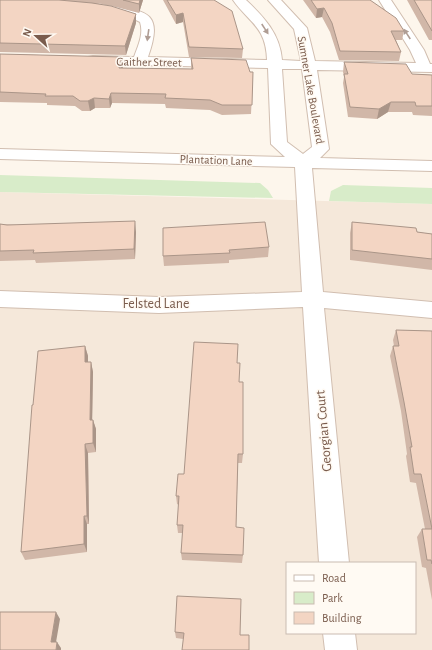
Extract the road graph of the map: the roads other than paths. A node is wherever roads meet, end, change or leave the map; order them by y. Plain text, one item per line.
1 (239, 0) edge
2 (274, 0) edge
3 (385, 0) edge
4 (90, 6) edge
5 (78, 60) edge
6 (140, 61) junction
7 (275, 65) junction
8 (309, 65) junction
9 (429, 68) edge
10 (0, 154) edge
11 (303, 162) junction
12 (432, 166) edge
13 (0, 299) edge
14 (313, 299) junction
15 (432, 310) edge
16 (334, 562) edge
17 (339, 634) edge
18 (341, 650) edge

1 -> 7 street, Sumner Lake Boulevard
2 - 8 street, Sumner Lake Boulevard
9 -> 3 street
4 -> 6 street
5 - 6 street, Gaither Street
6 - 7 street, Gaither Street
7 - 8 street, Gaither Street
7 - 11 street, Sumner Lake Boulevard
8 - 9 street, Gaither Street
8 - 11 street, Sumner Lake Boulevard
10 - 11 street, Plantation Lane
11 - 12 street, Plantation Lane
11 - 14 street, Georgian Court
13 - 14 street, Felsted Lane
14 - 15 street
14 - 16 street, Georgian Court
17 - 18 street

